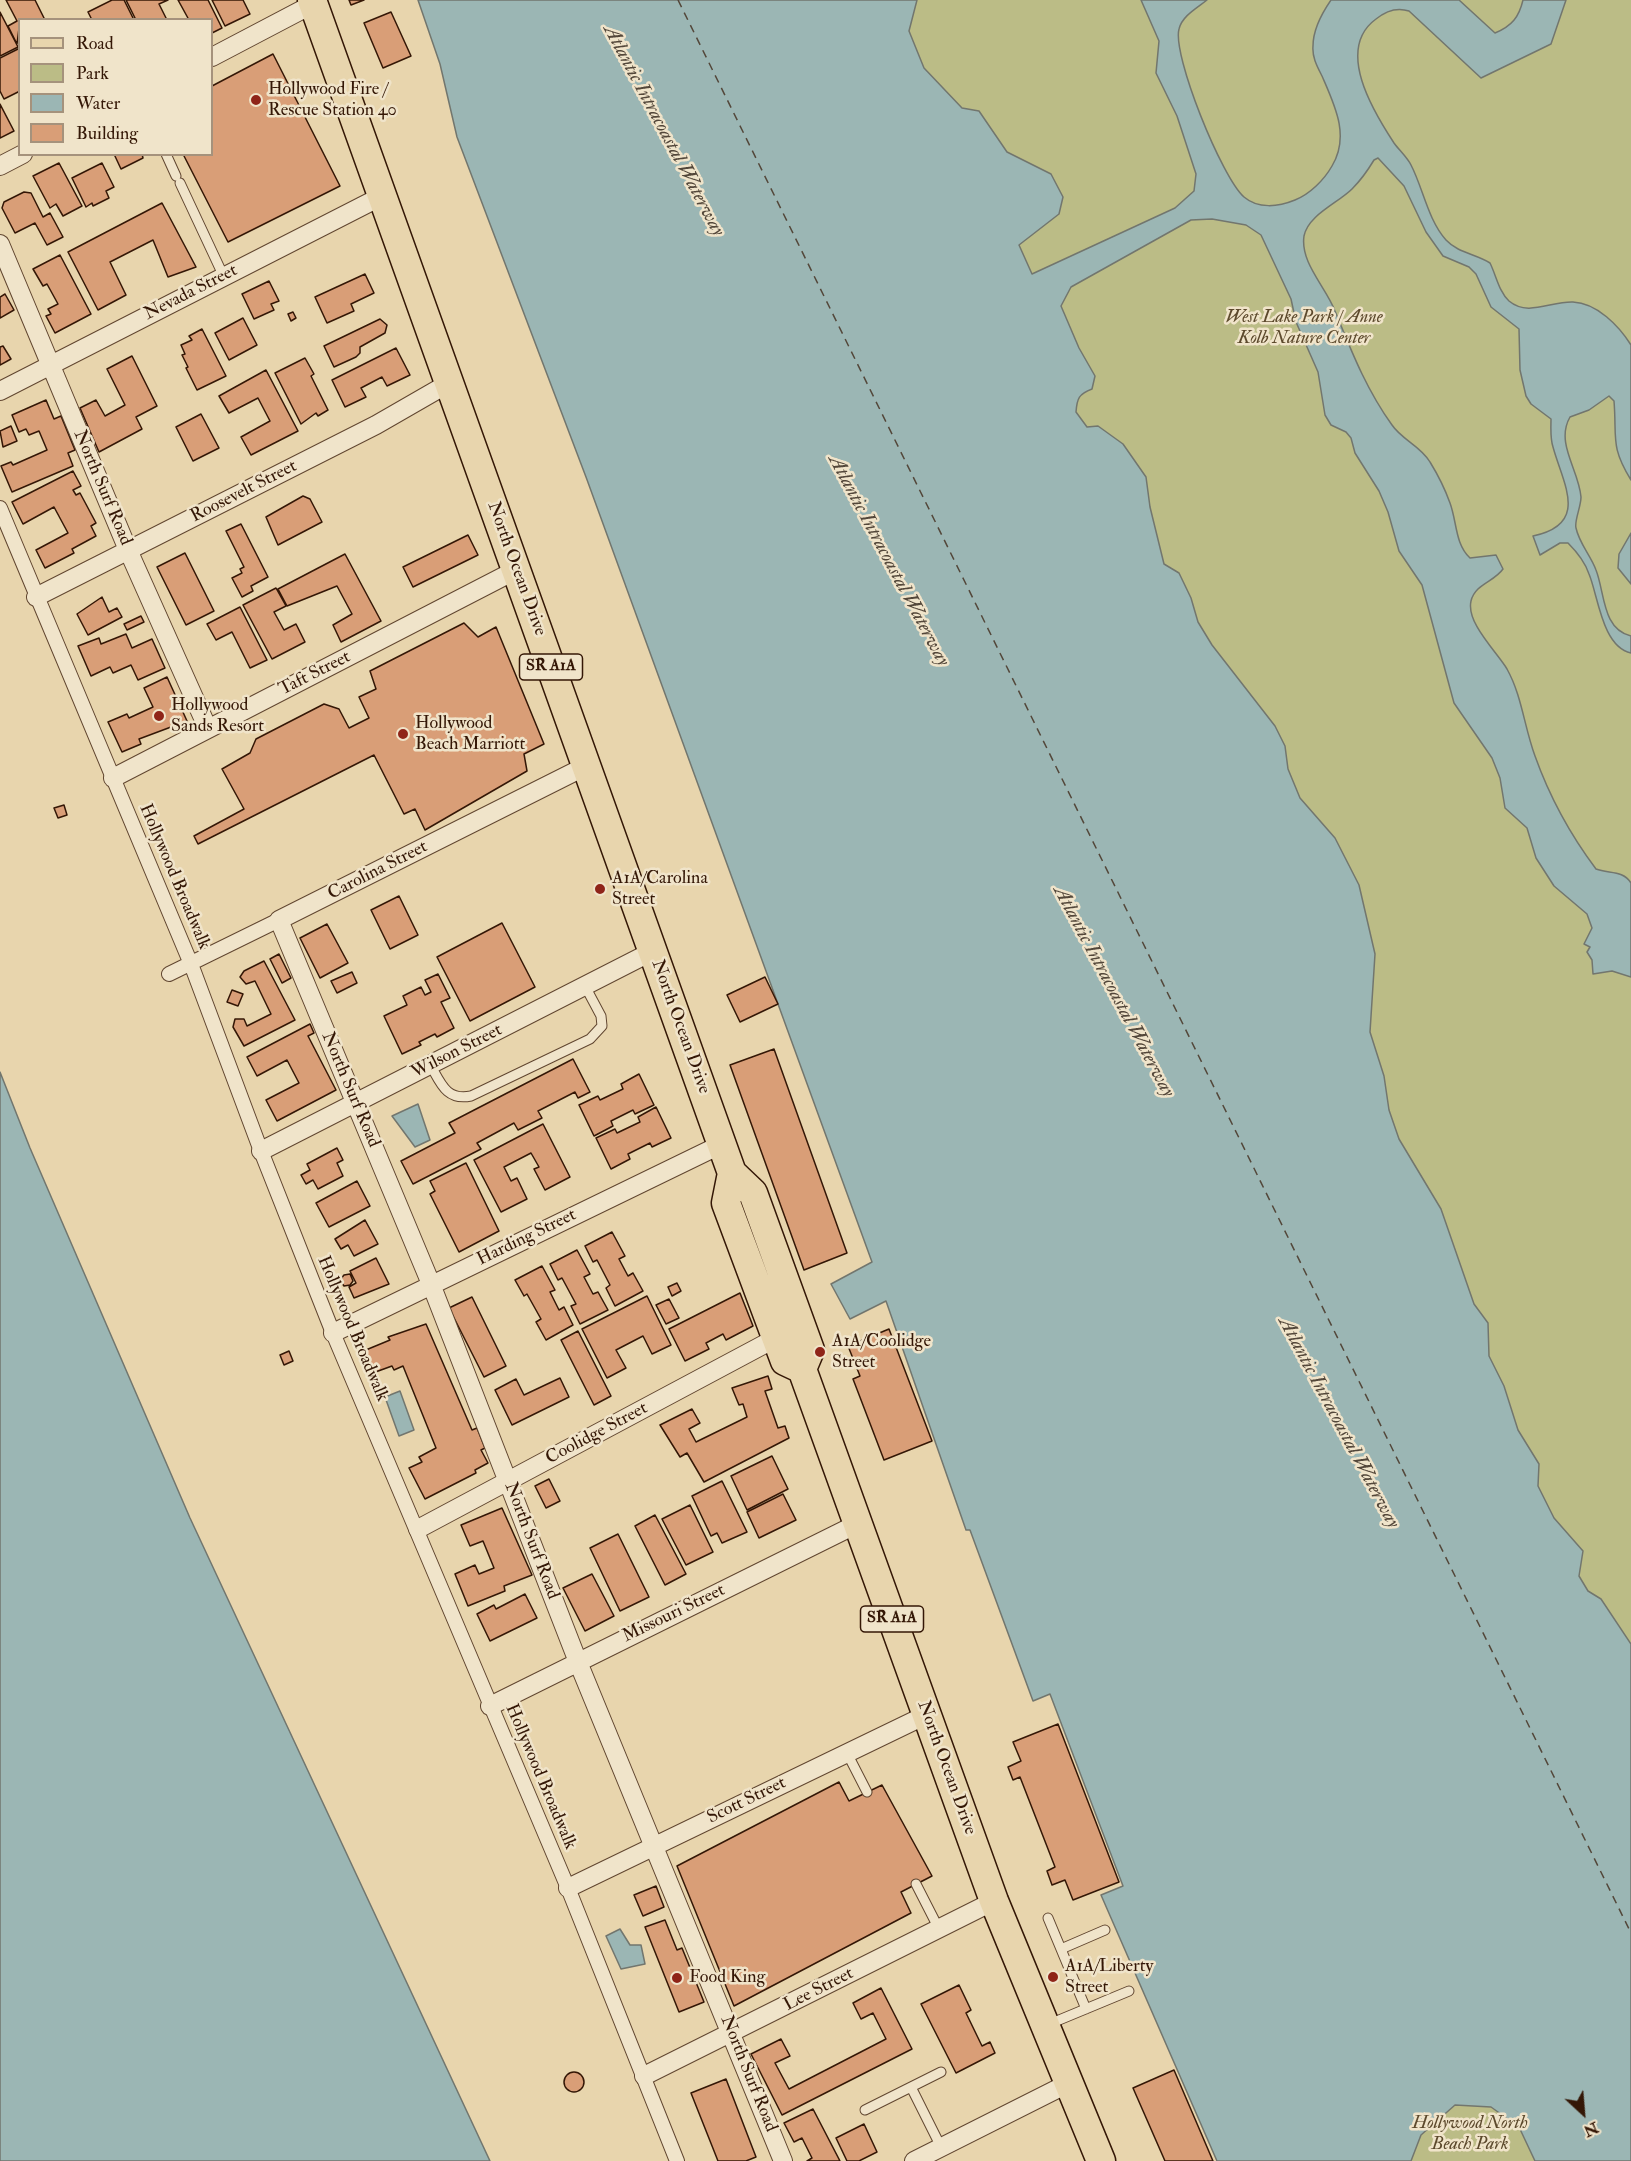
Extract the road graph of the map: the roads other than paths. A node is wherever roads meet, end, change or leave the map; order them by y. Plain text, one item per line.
1 (313, 2) edge
2 (213, 56) edge
3 (19, 156) edge
4 (167, 156) edge
5 (0, 166) edge
6 (382, 196) junction
7 (0, 244) edge
8 (224, 277) junction
9 (50, 365) junction
10 (449, 383) junction
11 (0, 391) edge
12 (0, 508) edge
13 (128, 550) junction
14 (516, 570) junction
15 (36, 597) junction
16 (208, 729) junction
17 (586, 766) junction
18 (113, 778) junction
19 (279, 920) junction
20 (653, 951) junction
21 (191, 964) junction
22 (169, 974) dead end
23 (585, 986) junction
24 (431, 1066) junction
25 (356, 1105) junction
26 (722, 1144) junction
27 (261, 1151) junction
28 (732, 1173) junction
29 (432, 1284) junction
30 (333, 1333) junction
31 (776, 1338) junction
32 (802, 1369) junction
33 (507, 1482) junction
34 (859, 1523) junction
35 (418, 1529) junction
36 (578, 1662) junction
37 (490, 1706) junction
38 (926, 1715) junction
39 (847, 1753) junction
40 (867, 1792) dead end
41 (653, 1846) junction
42 (916, 1884) dead end
43 (568, 1888) junction
44 (994, 1901) junction
45 (1048, 1918) dead end
46 (939, 1929) junction
47 (1105, 1930) dead end
48 (1061, 1949) junction
49 (1130, 1991) dead end
50 (1086, 2009) junction
51 (1045, 2026) junction
52 (732, 2034) junction
53 (941, 2072) dead end
54 (644, 2076) junction
55 (1069, 2083) junction
56 (911, 2086) junction
57 (865, 2110) dead end
58 (941, 2147) junction
59 (677, 2161) edge
60 (783, 2161) edge
61 (914, 2161) edge
62 (1101, 2161) edge

1 - 2 street
1 - 6 main road, North Ocean Drive / SR A1A
3 - 5 street
4 - 8 lane
6 - 8 street, Nevada Street
6 - 10 main road, North Ocean Drive / SR A1A
7 - 9 street, North Surf Road
8 - 9 street, Nevada Street
9 - 11 street, Nevada Street
9 - 13 street, North Surf Road
10 - 13 street, Roosevelt Street
10 - 14 main road, North Ocean Drive / SR A1A
12 - 15 street, Hollywood Broadwalk
13 - 15 street, Roosevelt Street
13 - 16 street, North Surf Road
14 - 16 street, Taft Street
14 - 17 main road, North Ocean Drive / SR A1A
15 - 18 street, Hollywood Broadwalk
16 - 18 street, Taft Street
17 - 19 street, Carolina Street
17 - 20 main road, North Ocean Drive / SR A1A
18 - 21 street, Hollywood Broadwalk
19 - 21 street, Carolina Street
19 - 25 street, North Surf Road
20 - 23 street, Wilson Street
20 - 26 main road, North Ocean Drive / SR A1A
21 - 22 street, Carolina Street
21 - 27 street, Hollywood Broadwalk
23 - 24 street, Wilson Street
23 - 24 lane
24 - 25 street, Wilson Street
25 - 27 street, Wilson Street
25 - 29 street, North Surf Road
26 - 28 main road, North Ocean Drive / SR A1A
26 - 29 street, Harding Street
27 - 30 street, Hollywood Broadwalk
28 - 31 main road, North Ocean Drive / SR A1A
28 - 32 main road, North Ocean Drive / SR A1A
29 - 30 street, Harding Street
29 - 33 street, North Surf Road
30 - 35 street, Hollywood Broadwalk
31 - 32 main road, North Ocean Drive / SR A1A
31 - 33 street, Coolidge Street
32 - 34 main road, North Ocean Drive / SR A1A
33 - 35 street, Coolidge Street
33 - 36 street, North Surf Road
34 - 36 street, Missouri Street
34 - 38 main road, North Ocean Drive / SR A1A
35 - 37 street, Hollywood Broadwalk
36 - 37 street, Missouri Street
36 - 41 street, North Surf Road
37 - 43 street, Hollywood Broadwalk
38 - 39 street, Scott Street
38 - 44 main road, North Ocean Drive / SR A1A
39 - 40 lane
39 - 41 street, Scott Street
41 - 43 street, Scott Street
41 - 52 street, North Surf Road
42 - 46 lane
43 - 54 street, Hollywood Broadwalk
44 - 46 street, Lee Street
44 - 51 main road, North Ocean Drive / SR A1A
45 - 48 lane
46 - 52 street, Lee Street
47 - 48 lane
48 - 50 lane
49 - 50 lane
50 - 51 lane
51 - 55 main road, North Ocean Drive / SR A1A
52 - 54 street, Lee Street
52 - 60 street, North Surf Road
53 - 56 lane
54 - 59 street, Hollywood Broadwalk
55 - 58 street
55 - 62 main road, North Ocean Drive / SR A1A
56 - 57 lane
56 - 58 lane
58 - 61 street

